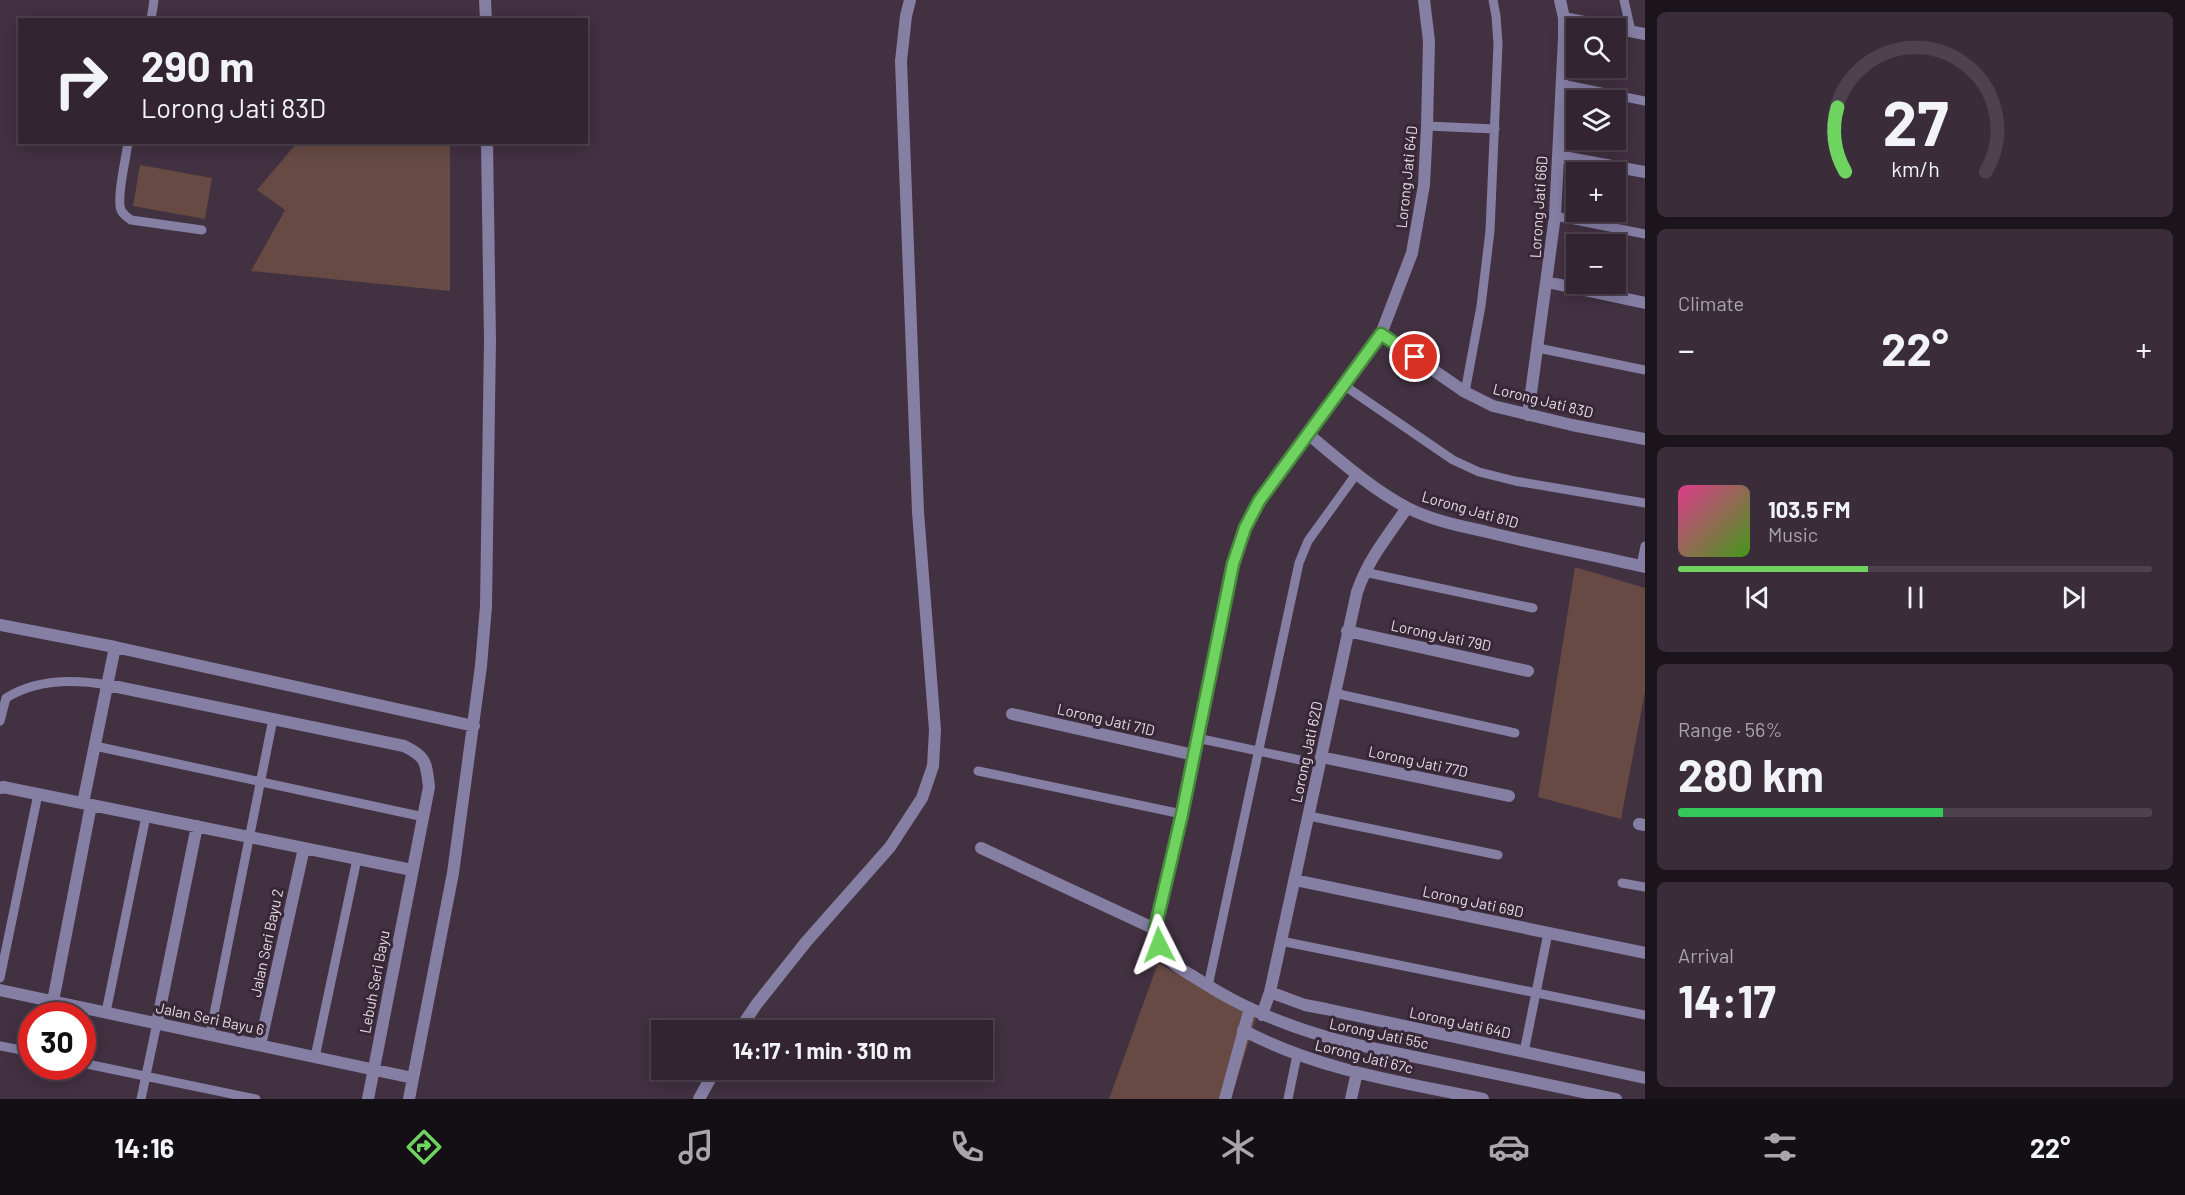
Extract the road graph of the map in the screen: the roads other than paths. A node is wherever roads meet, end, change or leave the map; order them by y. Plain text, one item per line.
1 (154, 0) edge
2 (485, 0) edge
3 (910, 0) edge
4 (1424, 0) edge
5 (1492, 0) edge
6 (1560, 0) edge
7 (1624, 0) edge
8 (151, 18) edge
9 (486, 18) edge
10 (1564, 18) junction
11 (1631, 31) junction
12 (1645, 34) edge
13 (1562, 84) junction
14 (1645, 101) edge
15 (1427, 126) junction
16 (1495, 129) junction
17 (128, 144) edge
18 (487, 144) edge
19 (1558, 156) junction
20 (1645, 172) edge
21 (1555, 216) junction
22 (202, 230) dead end
23 (1645, 234) edge
24 (1547, 282) junction
25 (1645, 303) edge
26 (1381, 334) junction
27 (1538, 348) junction
28 (1645, 370) edge
29 (1345, 386) junction
30 (1465, 392) junction
31 (1528, 415) junction
32 (1308, 435) junction
33 (1645, 440) edge
34 (1356, 473) junction
35 (1645, 503) edge
36 (1407, 508) junction
37 (1645, 546) edge
38 (1643, 566) edge
39 (1364, 572) junction
40 (1533, 608) dead end
41 (0, 625) edge
42 (1347, 631) junction
43 (115, 647) junction
44 (1528, 671) dead end
45 (108, 685) junction
46 (1334, 693) junction
47 (1012, 714) dead end
48 (273, 719) junction
49 (0, 721) edge
50 (474, 726) junction
51 (1515, 733) dead end
52 (1197, 738) junction
53 (95, 746) junction
54 (1257, 750) junction
55 (1194, 755) junction
56 (1320, 761) junction
57 (978, 771) dead end
58 (260, 781) junction
59 (0, 788) edge
60 (38, 794) junction
61 (1509, 796) dead end
62 (87, 804) junction
63 (1182, 814) junction
64 (146, 816) junction
65 (424, 816) junction
66 (1309, 816) junction
67 (197, 826) junction
68 (249, 837) junction
69 (304, 848) junction
70 (981, 848) dead end
71 (1498, 855) dead end
72 (357, 859) junction
73 (412, 870) junction
74 (1295, 880) junction
75 (1622, 883) dead end
76 (1645, 887) edge
77 (1155, 929) junction
78 (1548, 933) junction
79 (1281, 941) junction
80 (1159, 945) joint
81 (1645, 953) edge
82 (0, 978) edge
83 (1208, 986) junction
84 (0, 990) edge
85 (1270, 992) junction
86 (1536, 992) junction
87 (53, 1001) junction
88 (1250, 1008) junction
89 (105, 1012) junction
90 (1262, 1015) junction
91 (1645, 1015) edge
92 (746, 1020) edge
93 (157, 1023) junction
94 (1243, 1030) junction
95 (210, 1034) junction
96 (260, 1045) junction
97 (0, 1046) edge
98 (18, 1049) edge
99 (1524, 1052) junction
100 (1297, 1055) junction
101 (315, 1057) junction
102 (96, 1066) edge
103 (374, 1069) junction
104 (1357, 1072) junction
105 (146, 1076) junction
106 (413, 1078) junction
107 (1645, 1078) edge
108 (709, 1080) edge
109 (1600, 1097) edge
110 (141, 1099) edge
111 (256, 1099) edge
112 (368, 1099) edge
113 (409, 1099) edge
114 (699, 1099) edge
115 (1225, 1099) edge
116 (1288, 1099) edge
117 (1351, 1099) edge
118 (1483, 1099) edge
119 (1616, 1099) edge

1 - 8 lane
2 - 9 street
3 - 92 street
4 - 15 street, Lorong Jati 64D
5 - 16 lane
6 - 10 street, Lorong Jati 66D
7 - 11 lane
10 - 11 street
10 - 13 street, Lorong Jati 66D
11 - 12 street
13 - 14 lane
13 - 19 street, Lorong Jati 66D
15 - 16 lane
15 - 26 street, Lorong Jati 64D
16 - 30 lane
17 - 22 lane
18 - 50 street
19 - 20 street
19 - 21 street, Lorong Jati 66D
21 - 23 lane
21 - 24 street, Lorong Jati 66D
24 - 25 street
24 - 27 street, Lorong Jati 66D
26 - 29 street, Lorong Jati 64D
26 - 30 street, Lorong Jati 83D
27 - 28 lane
27 - 31 street, Lorong Jati 66D
29 - 32 street, Lorong Jati 64D
29 - 35 lane
30 - 31 street, Lorong Jati 83D
31 - 33 street, Lorong Jati 83D
32 - 34 street, Lorong Jati 81D
32 - 52 street, Lorong Jati 64D
34 - 36 street, Lorong Jati 81D
34 - 54 lane
36 - 38 street, Lorong Jati 81D
36 - 39 street, Lorong Jati 62D
37 - 38 lane
39 - 40 lane
39 - 42 street, Lorong Jati 62D
41 - 43 street
42 - 44 street, Lorong Jati 79D
42 - 46 street, Lorong Jati 62D
43 - 45 street
43 - 50 street
45 - 48 street
45 - 49 lane
45 - 53 street
46 - 51 lane
46 - 56 street, Lorong Jati 62D
47 - 55 street, Lorong Jati 71D
48 - 58 lane
48 - 65 street, Lebuh Seri Bayu
50 - 106 street
52 - 54 lane
52 - 55 street, Lorong Jati 64D
53 - 58 lane
53 - 62 street
54 - 56 lane
54 - 83 lane
55 - 63 street, Lorong Jati 64D
56 - 61 street, Lorong Jati 77D
56 - 66 street, Lorong Jati 62D
57 - 63 lane
58 - 65 lane
58 - 68 lane
59 - 60 street
60 - 62 street
60 - 82 lane
62 - 64 street
62 - 87 street
63 - 77 street, Lorong Jati 64D
64 - 67 street
64 - 89 lane
65 - 73 street, Lebuh Seri Bayu
66 - 71 lane
66 - 74 street, Lorong Jati 62D
67 - 68 street
67 - 93 street
68 - 69 street
68 - 95 lane
69 - 72 street
69 - 96 street, Jalan Seri Bayu 2
70 - 77 street
72 - 73 street
72 - 101 lane
73 - 103 street, Lebuh Seri Bayu
74 - 78 street, Lorong Jati 69D
74 - 79 street, Lorong Jati 62D
75 - 76 lane
77 - 80 street, Lorong Jati 64D
78 - 81 street, Lorong Jati 69D
78 - 86 lane
79 - 85 street, Lorong Jati 62D
79 - 86 lane
80 - 83 street, Lorong Jati 55c
83 - 88 street, Lorong Jati 55c
84 - 87 street, Jalan Seri Bayu 6
85 - 90 street, Lorong Jati 62D
85 - 99 street, Lorong Jati 64D
86 - 91 lane
86 - 99 lane
87 - 89 street, Jalan Seri Bayu 6
88 - 90 street, Lorong Jati 55c
88 - 94 street
89 - 93 street, Jalan Seri Bayu 6
90 - 109 street, Lorong Jati 55c
93 - 95 street, Jalan Seri Bayu 6
93 - 105 lane
94 - 100 street, Lorong Jati 67c
94 - 115 street
95 - 96 street, Jalan Seri Bayu 6
96 - 101 street, Jalan Seri Bayu 6
97 - 98 lane
99 - 107 street, Lorong Jati 64D
100 - 104 street, Lorong Jati 67c
100 - 116 lane
101 - 103 street, Jalan Seri Bayu 6
102 - 105 lane
103 - 106 street, Jalan Seri Bayu 6
103 - 112 street, Lebuh Seri Bayu
104 - 117 street
104 - 118 street, Lorong Jati 67c
105 - 110 lane
105 - 111 lane
106 - 113 street
108 - 114 street
109 - 119 street, Lorong Jati 55c

